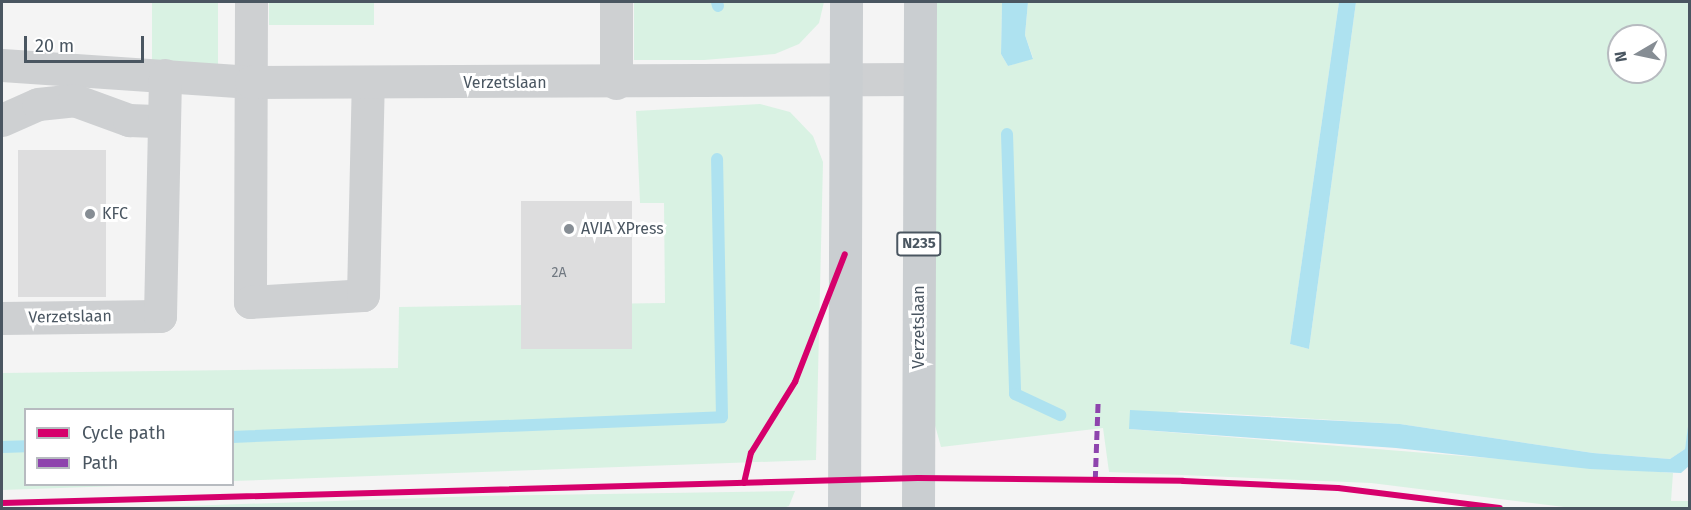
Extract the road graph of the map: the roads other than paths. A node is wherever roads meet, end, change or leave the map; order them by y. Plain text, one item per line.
1 (251, 2) edge
2 (616, 2) edge
3 (846, 2) edge
4 (920, 2) edge
5 (2, 65) edge
6 (165, 75) junction
7 (919, 80) junction
8 (251, 82) junction
9 (368, 82) junction
10 (846, 82) junction
11 (616, 83) junction
12 (2, 120) edge
13 (162, 121) junction
14 (2, 318) edge
15 (844, 508) edge
16 (918, 508) edge

1 - 8 street
2 - 11 street
3 - 10 main road
4 - 7 main road, Verzetslaan / N235
5 - 6 street, Verzetslaan
6 - 8 street, Verzetslaan
6 - 13 street, Verzetslaan
7 - 10 street, Verzetslaan
7 - 16 main road, Verzetslaan / N235
8 - 9 street, Verzetslaan
8 - 9 street
9 - 11 street, Verzetslaan
10 - 11 street, Verzetslaan
10 - 15 main road
12 - 13 street
13 - 14 street, Verzetslaan

